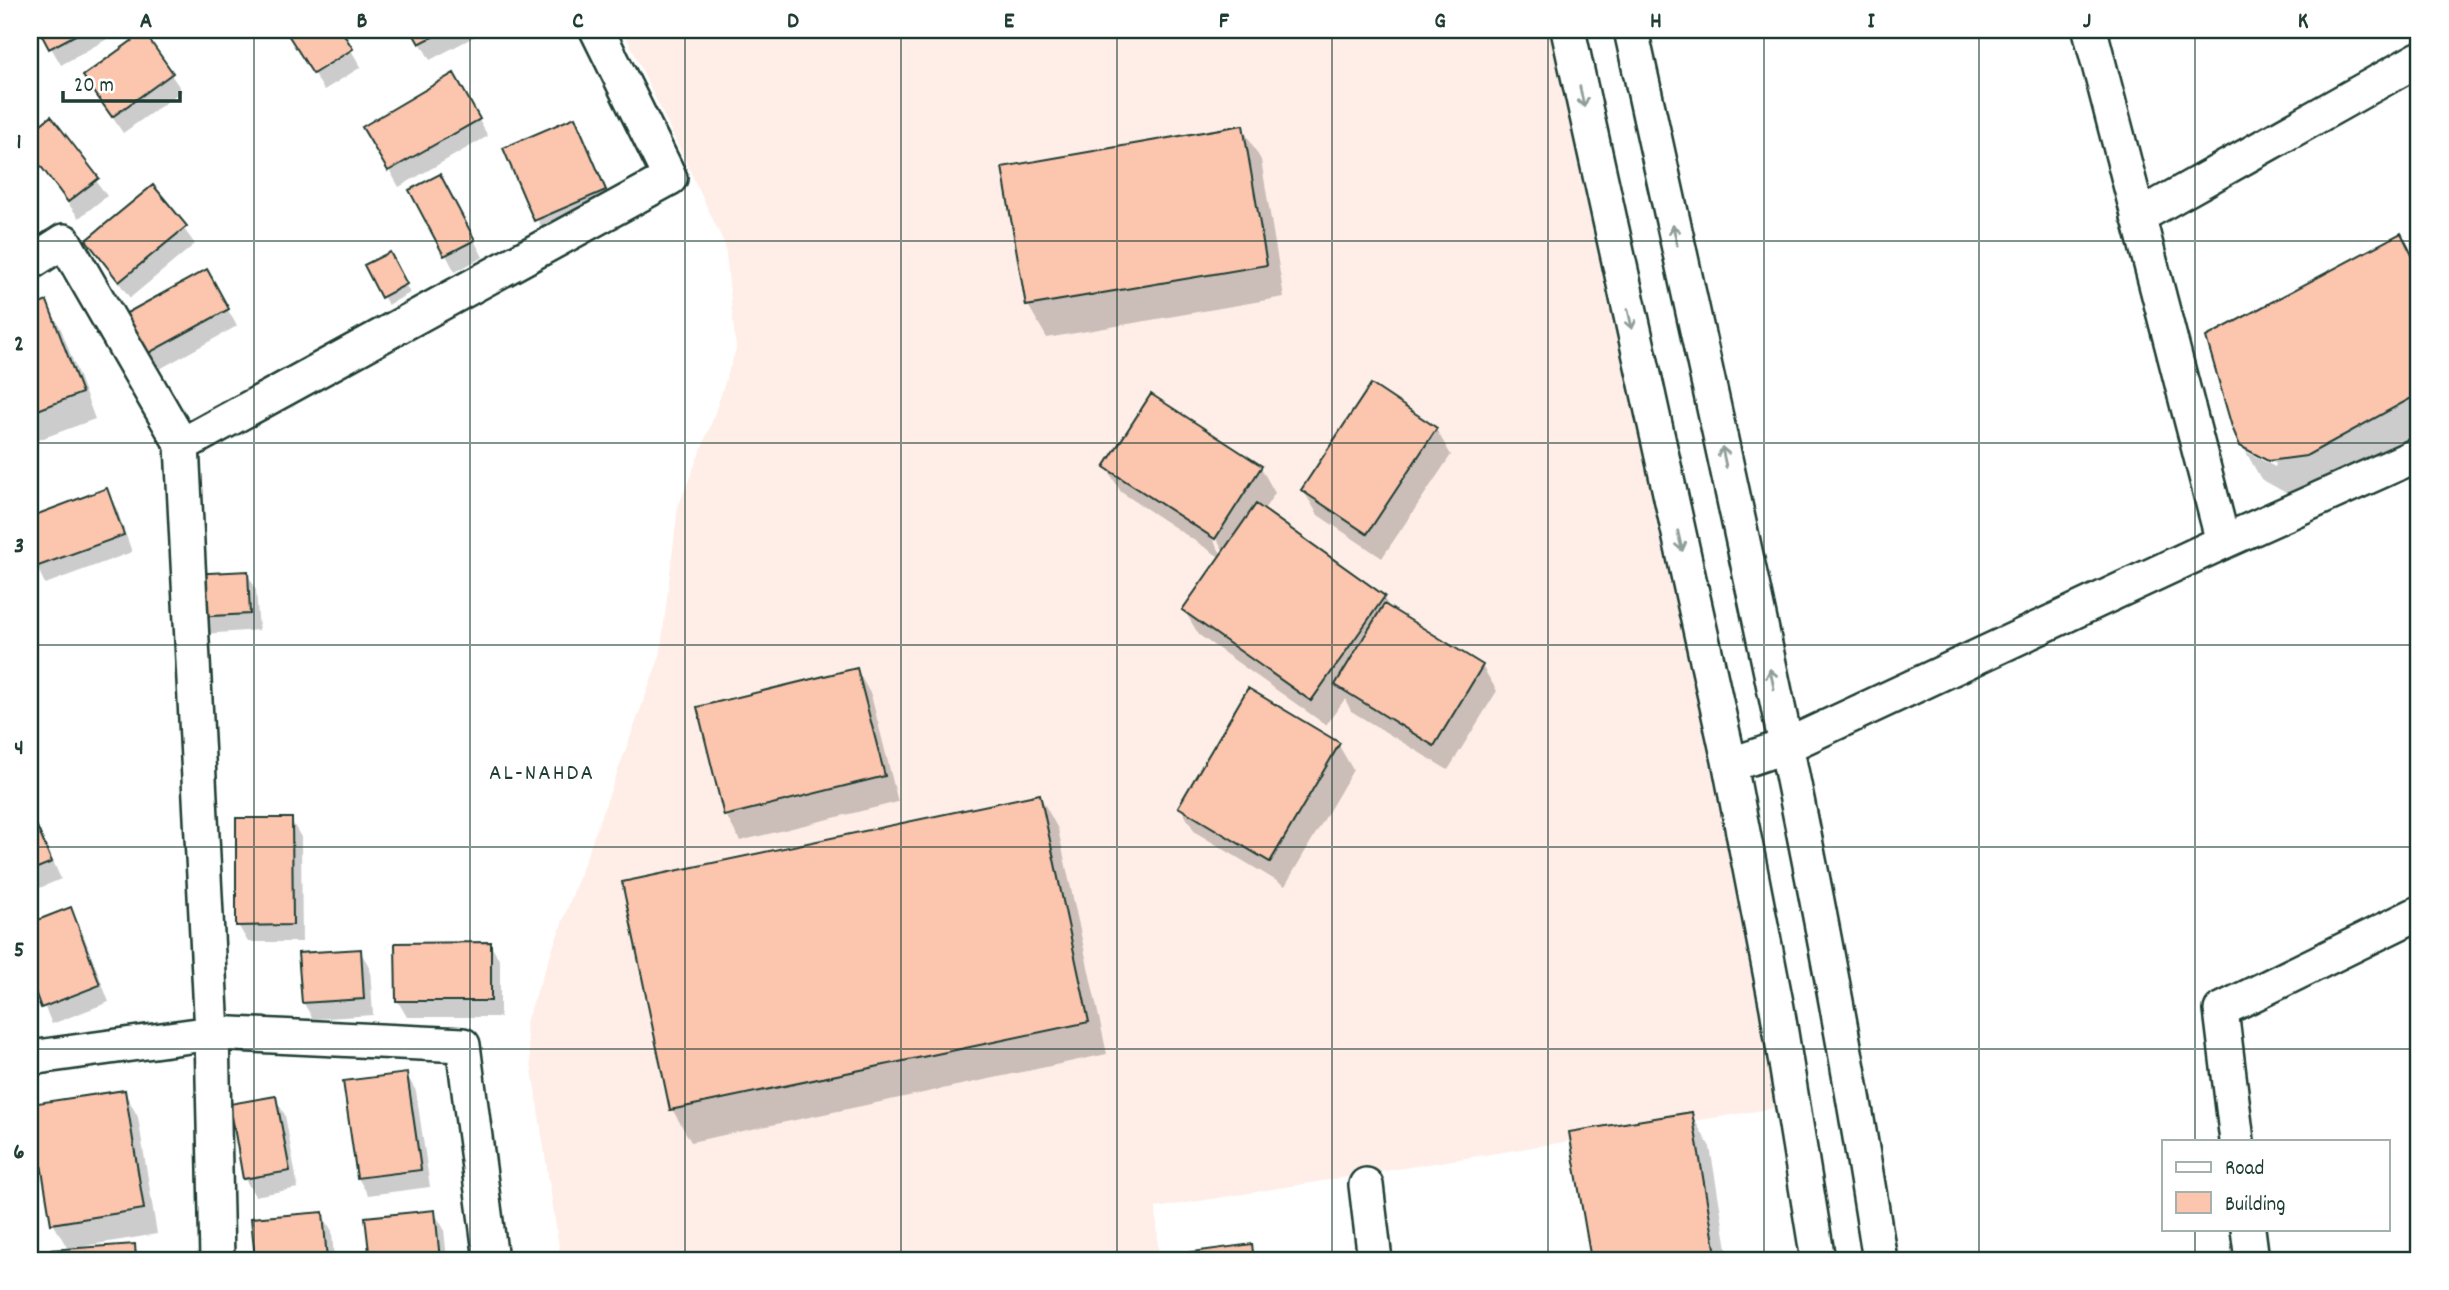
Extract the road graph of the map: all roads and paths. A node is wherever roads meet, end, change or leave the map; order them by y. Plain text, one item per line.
1 (597, 30) edge
2 (1568, 30) edge
3 (1631, 30) edge
4 (2090, 30) edge
5 (2419, 60) edge
6 (2138, 217) junction
7 (30, 263) edge
8 (182, 445) junction
9 (2419, 454) edge
10 (2223, 542) junction
11 (1786, 746) junction
12 (1730, 765) junction
13 (2419, 913) edge
14 (212, 1032) junction
15 (30, 1058) edge
16 (2237, 1140) edge
17 (1366, 1185) dead end
18 (2248, 1230) edge
19 (217, 1260) edge
20 (491, 1260) edge
21 (1375, 1260) edge
22 (1818, 1260) edge
23 (1880, 1260) edge
24 (2252, 1260) edge

1 - 8 street
2 -> 12 street
11 -> 3 street
4 - 6 street
5 - 6 street
6 - 10 street
7 - 8 street
8 - 14 street
9 - 10 street
10 - 11 street
11 - 12 street
11 - 23 street
12 - 22 street
13 - 16 street
14 - 15 street
14 - 19 street
14 - 20 street
17 - 21 street
18 - 24 street

